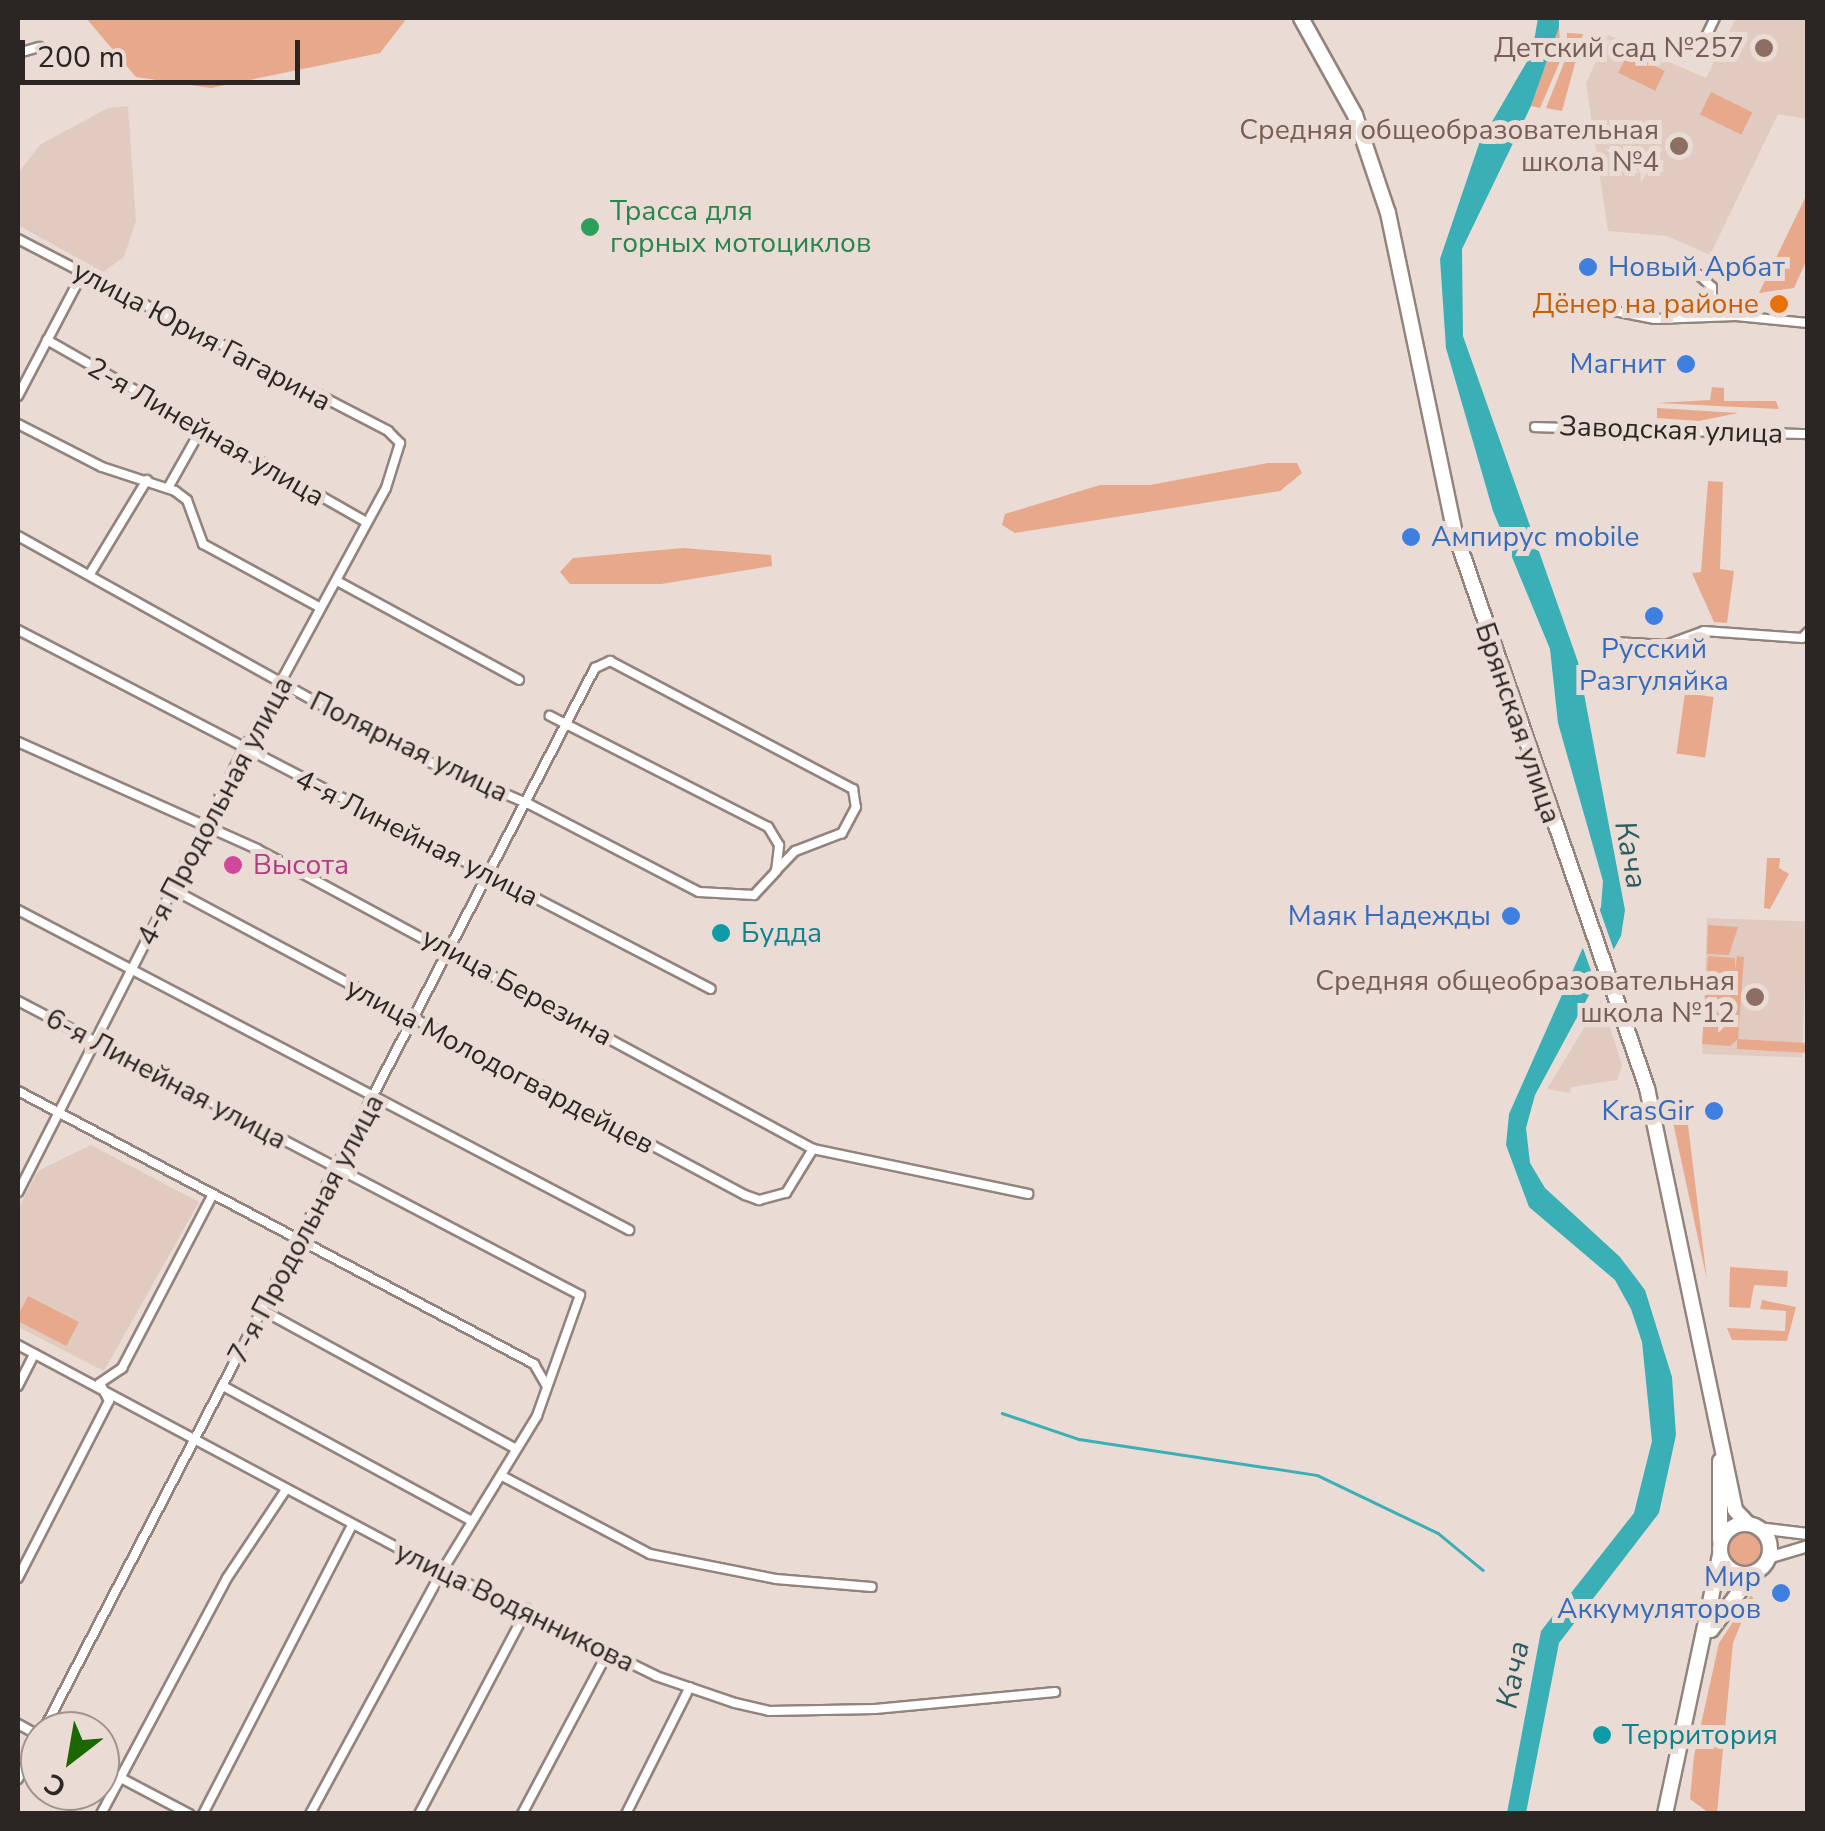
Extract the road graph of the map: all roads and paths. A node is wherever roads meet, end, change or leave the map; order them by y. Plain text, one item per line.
1 (1300, 18) edge
2 (1715, 18) edge
3 (39, 47) dead end
4 (18, 53) edge
5 (1696, 54) dead end
6 (18, 240) edge
7 (1684, 261) dead end
8 (82, 274) junction
9 (1584, 305) dead end
10 (1712, 316) junction
11 (1808, 323) edge
12 (47, 340) junction
13 (18, 396) edge
14 (18, 424) edge
15 (1535, 427) dead end
16 (199, 432) junction
17 (388, 432) joint
18 (1808, 434) edge
19 (147, 480) junction
20 (168, 488) junction
21 (366, 522) junction
22 (18, 536) edge
23 (90, 574) junction
24 (337, 582) junction
25 (319, 607) junction
26 (18, 630) edge
27 (1808, 632) edge
28 (1615, 642) dead end
29 (519, 680) dead end
30 (282, 686) junction
31 (550, 716) dead end
32 (565, 729) junction
33 (18, 742) edge
34 (244, 748) junction
35 (529, 804) junction
36 (206, 826) junction
37 (776, 871) junction
38 (490, 876) junction
39 (172, 888) junction
40 (18, 910) edge
41 (447, 948) junction
42 (131, 969) junction
43 (711, 988) dead end
44 (18, 1001) edge
45 (414, 1022) junction
46 (94, 1041) junction
47 (18, 1091) edge
48 (375, 1098) junction
49 (57, 1112) junction
50 (812, 1148) junction
51 (337, 1168) junction
52 (18, 1192) edge
53 (1028, 1194) dead end
54 (212, 1196) junction
55 (628, 1230) dead end
56 (301, 1239) junction
57 (264, 1312) junction
58 (18, 1345) edge
59 (34, 1354) junction
60 (546, 1385) junction
61 (18, 1386) edge
62 (223, 1386) junction
63 (104, 1393) junction
64 (1720, 1436) junction
65 (194, 1440) junction
66 (516, 1448) junction
67 (504, 1477) junction
68 (285, 1491) junction
69 (472, 1521) junction
70 (352, 1525) junction
71 (1753, 1526) junction
72 (1808, 1534) edge
73 (1808, 1546) edge
74 (1720, 1550) junction
75 (1768, 1558) junction
76 (442, 1572) junction
77 (1753, 1573) junction
78 (18, 1578) edge
79 (872, 1587) dead end
80 (528, 1609) junction
81 (1706, 1640) junction
82 (608, 1652) junction
83 (690, 1687) junction
84 (1055, 1692) dead end
85 (53, 1711) edge
86 (120, 1778) joint
87 (189, 1814) edge
88 (203, 1814) edge
89 (310, 1814) edge
90 (419, 1814) edge
91 (522, 1814) edge
92 (626, 1814) edge
93 (1664, 1814) edge

1 - 64 highway, Брянская улица
2 - 5 street
3 - 4 street
6 - 8 street, улица Юрия Гагарина
7 - 10 street
8 - 12 street
8 - 17 street, улица Юрия Гагарина
9 - 10 street
10 - 11 street
12 - 13 street
12 - 16 street, 2-я Линейная улица
14 - 19 street
15 - 18 street, Заводская улица
16 - 20 street
16 - 21 street, 2-я Линейная улица
17 - 21 street, 4-я Продольная улица
19 - 20 street
19 - 23 street
20 - 25 street
21 - 24 street, 4-я Продольная улица
22 - 23 street, Полярная улица
23 - 30 street, Полярная улица
24 - 25 street, 4-я Продольная улица
24 - 29 street
25 - 30 street, 4-я Продольная улица
26 - 34 street, 4-я Линейная улица
27 - 28 street
30 - 34 street, 4-я Продольная улица
30 - 35 street, Полярная улица
31 - 32 street
32 - 35 street, 7-я Продольная улица
32 - 37 street
32 - 37 street
33 - 36 street, улица Березина
34 - 36 street, 4-я Продольная улица
34 - 38 street, 4-я Линейная улица
35 - 37 street, Полярная улица
35 - 38 street, 7-я Продольная улица
36 - 39 street, 4-я Продольная улица
36 - 41 street, улица Березина
38 - 41 street, 7-я Продольная улица
38 - 43 street, 4-я Линейная улица
39 - 42 street, 4-я Продольная улица
39 - 45 street, улица Молодогвардейцев
40 - 42 street
41 - 45 street, 7-я Продольная улица
41 - 50 street, улица Березина
42 - 46 street, 4-я Продольная улица
42 - 48 street
44 - 46 street, 6-я Линейная улица
45 - 48 street, 7-я Продольная улица
45 - 50 street, улица Молодогвардейцев
46 - 49 street, 4-я Продольная улица
46 - 51 street, 6-я Линейная улица
47 - 49 street
48 - 51 street, 7-я Продольная улица
48 - 55 street
49 - 52 street, 4-я Продольная улица
49 - 54 street
50 - 53 street, улица Березина
51 - 56 street, 7-я Продольная улица
51 - 60 street, 6-я Линейная улица
54 - 56 street
54 - 63 street
56 - 57 street, 7-я Продольная улица
56 - 60 street
57 - 62 street, 7-я Продольная улица
57 - 66 street
58 - 59 street, улица Водянникова
59 - 61 street
59 - 63 street, улица Водянникова
60 - 66 street
62 - 65 street, 7-я Продольная улица
62 - 69 street
63 - 65 street, улица Водянникова
63 - 78 street
64 - 71 highway, Брянская улица
64 - 74 highway, Брянская улица
65 - 68 street, улица Водянникова
65 - 85 street, 7-я Продольная улица
66 - 67 street
67 - 69 street
67 - 79 street
68 - 70 street, улица Водянникова
68 - 86 street
69 - 76 street
70 - 76 street, улица Водянникова
70 - 88 street
71 - 72 main road
71 - 74 highway
71 - 75 highway, Брянская улица
73 - 75 main road
74 - 77 highway
74 - 81 highway, Брянская улица
75 - 77 highway, Брянская улица
76 - 80 street, улица Водянникова
76 - 89 street
77 - 81 highway, Брянская улица
80 - 82 street, улица Водянникова
80 - 90 street
81 - 93 highway, Брянская улица
82 - 83 street, улица Водянникова
82 - 91 street
83 - 84 street, улица Водянникова
83 - 92 street
86 - 87 street

